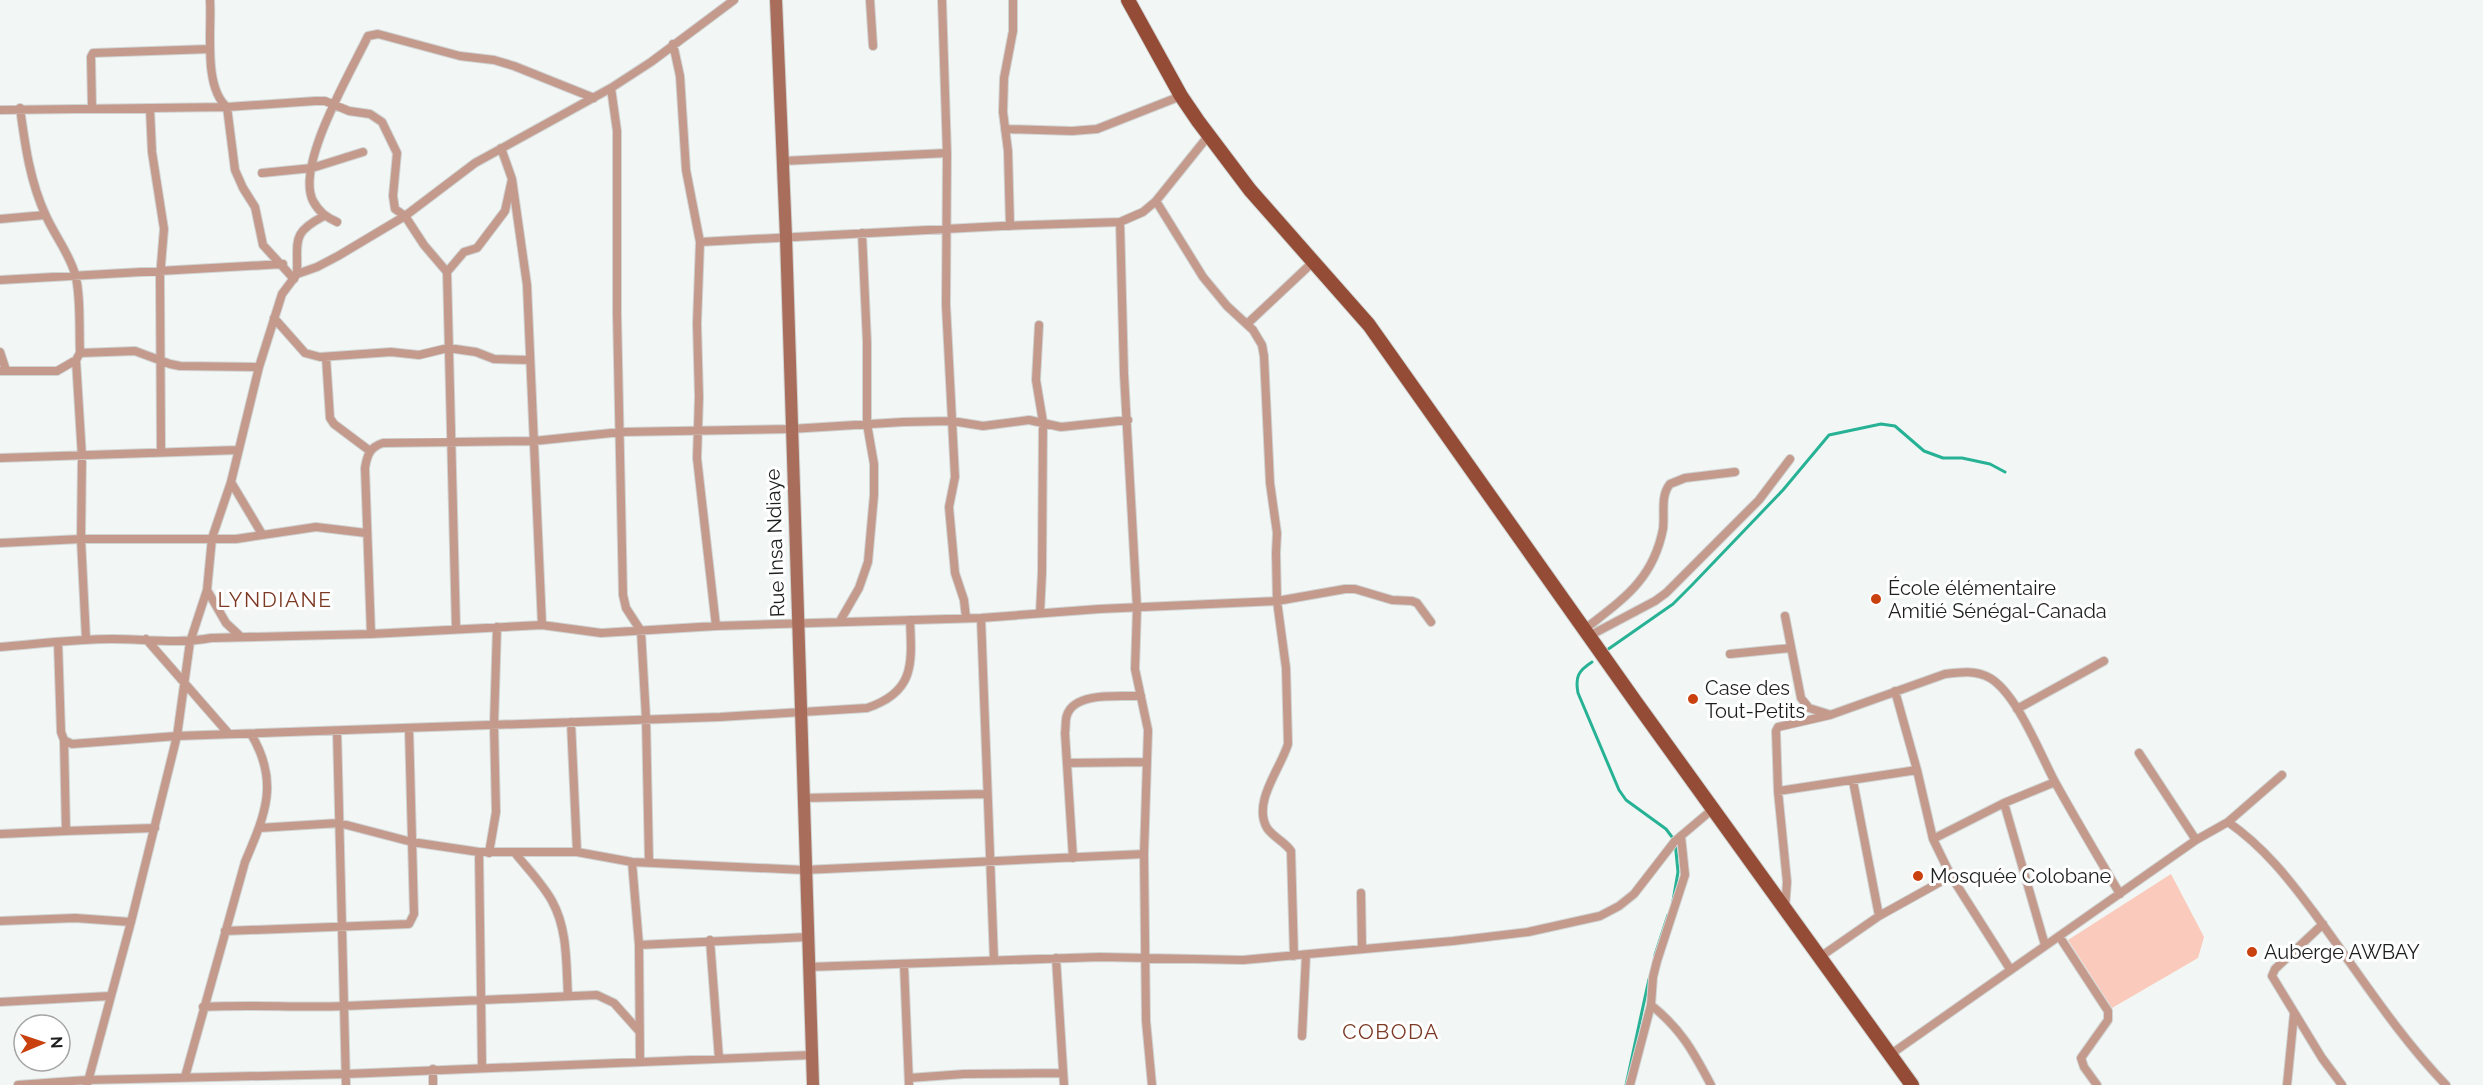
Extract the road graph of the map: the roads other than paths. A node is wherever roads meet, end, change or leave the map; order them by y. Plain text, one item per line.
1 (210, 0) edge
2 (734, 0) edge
3 (776, 0) edge
4 (870, 0) edge
5 (942, 0) edge
6 (1013, 0) edge
7 (1128, 0) edge
8 (673, 44) junction
9 (873, 46) dead end
10 (210, 49) junction
11 (611, 88) junction
12 (1181, 96) junction
13 (594, 98) junction
14 (333, 104) junction
15 (227, 107) junction
16 (20, 108) junction
17 (92, 108) junction
18 (150, 109) junction
19 (0, 110) edge
20 (1005, 129) junction
21 (1209, 135) junction
22 (501, 148) junction
23 (363, 152) dead end
24 (947, 153) junction
25 (783, 161) junction
26 (312, 168) junction
27 (262, 173) dead end
28 (512, 179) junction
29 (1156, 201) junction
30 (45, 216) junction
31 (324, 216) junction
32 (405, 216) junction
33 (0, 219) edge
34 (337, 222) dead end
35 (1120, 222) junction
36 (1010, 226) junction
37 (948, 229) junction
38 (862, 233) junction
39 (786, 237) junction
40 (700, 242) junction
41 (1313, 262) junction
42 (283, 264) junction
43 (447, 272) junction
44 (161, 273) junction
45 (295, 276) junction
46 (76, 277) junction
47 (0, 280) edge
48 (274, 318) junction
49 (1247, 324) junction
50 (1039, 325) dead end
51 (448, 348) junction
52 (0, 352) edge
53 (78, 356) junction
54 (326, 357) junction
55 (160, 360) junction
56 (530, 360) junction
57 (259, 367) junction
58 (3, 371) edge
59 (1128, 420) junction
60 (952, 421) junction
61 (1043, 422) junction
62 (867, 424) junction
63 (791, 429) junction
64 (621, 432) junction
65 (698, 432) junction
66 (534, 441) junction
67 (450, 443) junction
68 (237, 450) junction
69 (370, 451) junction
70 (162, 452) junction
71 (82, 457) junction
72 (0, 458) edge
73 (1790, 459) dead end
74 (1735, 472) dead end
75 (231, 482) junction
76 (366, 533) junction
77 (262, 534) junction
78 (212, 538) junction
79 (81, 539) junction
80 (0, 543) edge
81 (207, 590) junction
82 (1277, 601) junction
83 (1137, 608) junction
84 (1040, 613) junction
85 (1785, 616) dead end
86 (966, 618) junction
87 (981, 618) junction
88 (910, 620) junction
89 (840, 621) junction
90 (1431, 622) dead end
91 (798, 623) junction
92 (542, 626) junction
93 (716, 626) junction
94 (496, 627) junction
95 (456, 628) junction
96 (641, 631) junction
97 (1587, 633) junction
98 (371, 634) junction
99 (241, 638) junction
100 (86, 639) junction
101 (146, 639) junction
102 (58, 642) junction
103 (190, 642) junction
104 (0, 647) edge
105 (1791, 648) junction
106 (1730, 654) dead end
107 (2104, 661) dead end
108 (185, 683) junction
109 (1895, 691) junction
110 (1141, 696) junction
111 (2017, 709) junction
112 (800, 713) junction
113 (1830, 715) junction
114 (646, 718) junction
115 (571, 722) junction
116 (494, 724) junction
117 (409, 728) junction
118 (337, 731) junction
119 (229, 734) junction
120 (251, 734) junction
121 (177, 736) junction
122 (64, 741) junction
123 (2139, 753) dead end
124 (1147, 762) junction
125 (1067, 763) junction
126 (1917, 770) junction
127 (2282, 775) dead end
128 (1853, 781) junction
129 (2055, 782) junction
130 (1778, 791) junction
131 (987, 794) junction
132 (803, 798) junction
133 (2004, 803) junction
134 (1714, 808) junction
135 (2228, 822) junction
136 (339, 823) junction
137 (155, 828) junction
138 (259, 828) junction
139 (66, 831) junction
140 (0, 834) edge
141 (1681, 836) junction
142 (1933, 839) junction
143 (2196, 840) junction
144 (412, 842) junction
145 (479, 852) junction
146 (578, 852) junction
147 (489, 853) junction
148 (515, 853) junction
149 (1144, 854) junction
150 (1073, 858) junction
151 (632, 862) junction
152 (649, 862) junction
153 (991, 862) junction
154 (804, 870) junction
155 (1951, 876) junction
156 (1361, 893) dead end
157 (2120, 894) junction
158 (1785, 909) junction
159 (1880, 916) junction
160 (0, 921) edge
161 (131, 922) junction
162 (2323, 924) junction
163 (342, 927) junction
164 (225, 932) junction
165 (2059, 936) junction
166 (807, 937) junction
167 (710, 940) junction
168 (639, 945) junction
169 (2045, 945) junction
170 (1362, 949) junction
171 (1306, 955) junction
172 (1294, 956) junction
173 (1146, 957) junction
174 (1820, 957) junction
175 (1056, 958) junction
176 (994, 960) junction
177 (904, 964) junction
178 (808, 967) junction
179 (2010, 969) junction
180 (110, 996) junction
181 (568, 996) junction
182 (480, 1000) junction
183 (0, 1002) edge
184 (1651, 1005) junction
185 (344, 1006) junction
186 (203, 1007) junction
187 (2294, 1014) junction
188 (639, 1031) junction
189 (1302, 1036) dead end
190 (1891, 1054) junction
191 (812, 1055) junction
192 (719, 1059) junction
193 (640, 1062) junction
194 (482, 1067) junction
195 (433, 1069) junction
196 (1063, 1073) junction
197 (346, 1074) junction
198 (185, 1077) junction
199 (909, 1081) edge
200 (87, 1082) edge
201 (18, 1085) edge
202 (346, 1085) edge
203 (434, 1085) edge
204 (813, 1085) edge
205 (1064, 1085) edge
206 (1152, 1085) edge
207 (1630, 1085) edge
208 (1711, 1085) edge
209 (1912, 1085) edge
210 (2097, 1085) edge
211 (2287, 1085) edge
212 (2342, 1085) edge
213 (2445, 1085) edge

1 - 10 street
2 - 8 street
3 - 25 main road, Rue Insa Ndiaye
4 - 9 street
5 - 24 street
6 - 20 street
7 - 12 main road
8 - 11 street
8 - 40 street
10 - 15 street
10 - 17 street
11 - 13 street
11 - 64 street
12 - 20 street
12 - 21 main road
13 - 14 street
13 - 22 street
14 - 15 street
14 - 26 street
14 - 32 street
15 - 18 street
15 - 42 street
16 - 17 street
16 - 19 street
16 - 30 street
17 - 18 street
18 - 44 street
20 - 36 street
21 - 29 street
21 - 41 main road
22 - 28 street
22 - 32 street
23 - 26 street
24 - 25 street
24 - 37 street
25 - 39 main road, Rue Insa Ndiaye
26 - 27 street
26 - 31 street
28 - 43 street
28 - 56 street
29 - 35 street
29 - 49 street
30 - 33 street
30 - 46 street
31 - 34 street
31 - 45 street
32 - 43 street
32 - 45 street
35 - 36 street
35 - 59 street
36 - 37 street
37 - 38 street
37 - 60 street
38 - 39 street
38 - 62 street
39 - 40 street
39 - 63 main road, Rue Insa Ndiaye
40 - 65 street
41 - 49 street
41 - 97 main road
42 - 44 street
42 - 45 street
43 - 51 street
44 - 46 street
44 - 55 street
45 - 48 street
46 - 47 street
46 - 53 street
48 - 54 street
48 - 57 street
49 - 82 street
50 - 61 street
51 - 54 street
51 - 56 street
51 - 67 street
52 - 58 street
53 - 55 street
53 - 58 street
53 - 71 street
54 - 69 street
55 - 57 street
55 - 70 street
56 - 66 street
57 - 68 street
59 - 61 street
59 - 83 street
60 - 61 street
60 - 62 street
60 - 86 street
61 - 84 street
62 - 63 street
62 - 89 street
63 - 65 street
63 - 91 main road, Rue Insa Ndiaye
64 - 65 street
64 - 66 street
64 - 96 street
65 - 93 street
66 - 67 street
66 - 92 street
67 - 69 street
67 - 95 street
68 - 70 street
68 - 75 street
69 - 76 street
70 - 71 street
71 - 72 street
71 - 79 street
73 - 97 street
74 - 97 street
75 - 77 street
75 - 78 street
76 - 77 street
76 - 98 street
77 - 78 street
78 - 79 street
78 - 81 street
79 - 80 street
79 - 100 street
81 - 99 street
81 - 103 street
82 - 83 street
82 - 90 street
82 - 172 street
83 - 84 street
83 - 110 street
84 - 87 street
85 - 105 street
86 - 87 street
86 - 88 street
87 - 131 street
88 - 89 street
88 - 112 street
89 - 91 street
91 - 93 street
91 - 112 main road, Rue Insa Ndiaye
92 - 94 street
92 - 96 street
93 - 96 street
94 - 95 street
94 - 116 street
95 - 98 street
96 - 114 street
97 - 134 main road
98 - 99 street
99 - 103 street
100 - 101 street
100 - 102 street
101 - 103 street
101 - 108 street
102 - 104 street
102 - 122 street
103 - 108 street
105 - 106 street
105 - 113 street
107 - 111 street
108 - 119 street
108 - 121 street
109 - 111 street
109 - 113 street
109 - 126 street
110 - 124 street
110 - 125 street
111 - 129 street
112 - 114 street
112 - 132 main road, Rue Insa Ndiaye
113 - 130 street
114 - 115 street
114 - 152 street
115 - 116 street
115 - 146 street
116 - 117 street
116 - 147 street
117 - 118 street
117 - 144 street
118 - 120 street
118 - 136 street
119 - 120 street
119 - 121 street
120 - 138 street
121 - 122 street
121 - 137 street
122 - 139 street
123 - 143 street
124 - 125 street
124 - 149 street
125 - 150 street
126 - 128 street
126 - 142 street
127 - 135 street
128 - 130 street
128 - 159 street
129 - 133 street
129 - 157 street
130 - 158 street
131 - 132 street
131 - 153 street
132 - 154 main road, Rue Insa Ndiaye
133 - 142 street
133 - 169 street
134 - 141 street
134 - 158 main road
135 - 143 street
135 - 162 street
136 - 138 street
136 - 144 street
136 - 163 street
137 - 139 street
137 - 161 street
138 - 164 street
139 - 140 street
141 - 170 street
141 - 184 street
142 - 155 street
143 - 157 street
144 - 145 street
144 - 163 street
145 - 147 street
145 - 182 street
146 - 148 street
146 - 151 street
147 - 148 street
148 - 181 street
149 - 150 street
149 - 173 street
150 - 153 street
151 - 152 street
151 - 168 street
152 - 154 street
153 - 154 street
153 - 176 street
154 - 166 main road, Rue Insa Ndiaye
155 - 159 street
155 - 179 street
156 - 170 street
157 - 165 street
158 - 174 main road
159 - 174 street
160 - 161 street
161 - 180 street
162 - 187 street
162 - 213 street
163 - 164 street
163 - 185 street
164 - 186 street
165 - 169 street
165 - 210 street
166 - 167 street
166 - 178 main road, Rue Insa Ndiaye
167 - 168 street
167 - 192 street
168 - 188 street
169 - 179 street
170 - 171 street
171 - 172 street
171 - 189 street
172 - 173 street
173 - 175 street
173 - 206 street
174 - 190 main road
175 - 176 street
175 - 196 street
176 - 177 street
177 - 178 street
177 - 199 street
178 - 191 main road, Rue Insa Ndiaye
179 - 190 street
180 - 183 street
180 - 200 street
181 - 182 street
181 - 188 street
182 - 185 street
182 - 194 street
184 - 207 street
184 - 208 street
185 - 186 street
185 - 197 street
186 - 198 street
187 - 211 street
187 - 212 street
188 - 193 street
190 - 209 main road
191 - 192 street
191 - 204 main road, Rue Insa Ndiaye
192 - 193 street
193 - 194 street
194 - 195 street
195 - 197 street
195 - 203 street
196 - 199 street
196 - 205 street
197 - 198 street
197 - 202 street
198 - 200 street
200 - 201 street

